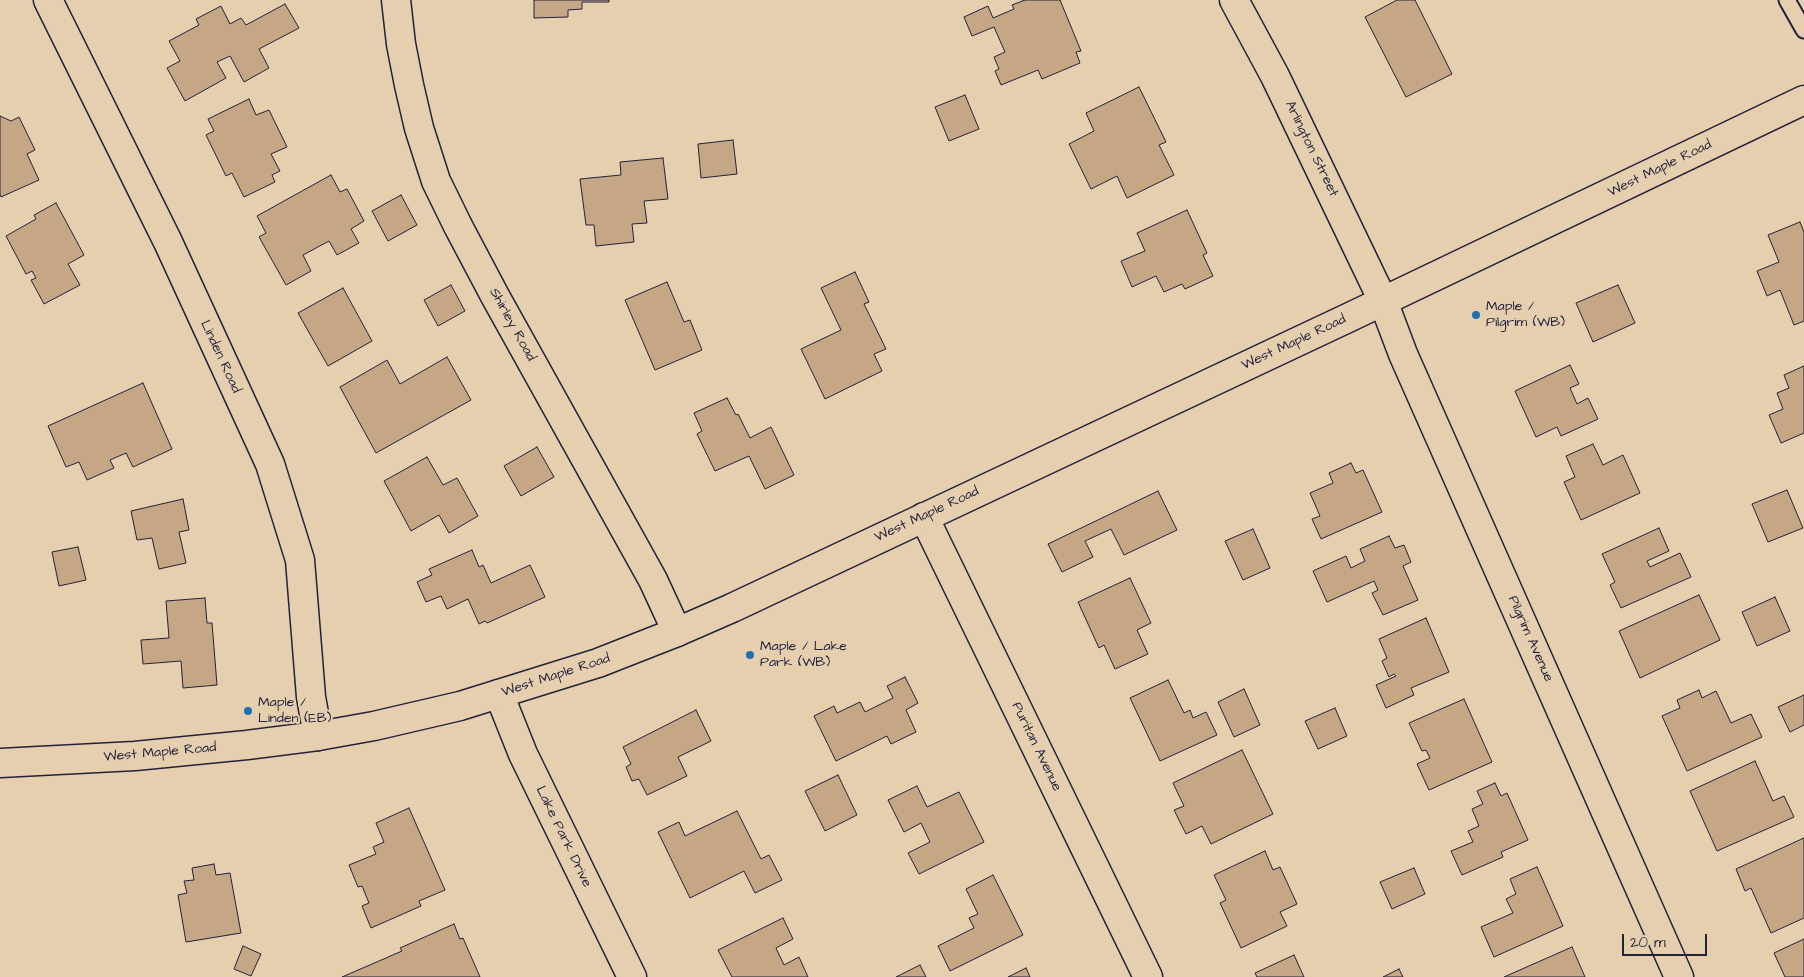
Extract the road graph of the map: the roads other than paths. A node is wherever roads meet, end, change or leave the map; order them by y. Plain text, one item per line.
1 (48, 0) edge
2 (396, 0) edge
3 (1234, 0) edge
4 (1787, 0) edge
5 (1804, 30) edge
6 (1804, 100) edge
7 (1383, 301) junction
8 (924, 517) junction
9 (677, 632) junction
10 (499, 694) junction
11 (318, 736) junction
12 (0, 764) edge
13 (632, 977) edge
14 (1148, 977) edge
15 (1679, 977) edge

1 - 11 street, Linden Road
2 - 9 street, Shirley Road
3 - 7 street, Arlington Street
4 - 5 lane
6 - 7 street, West Maple Road
7 - 8 street, West Maple Road
7 - 15 street, Pilgrim Avenue
8 - 9 street, West Maple Road
8 - 14 street, Puritan Avenue
9 - 10 street, West Maple Road
10 - 11 street, West Maple Road
10 - 13 street, Lake Park Drive
11 - 12 street, West Maple Road

